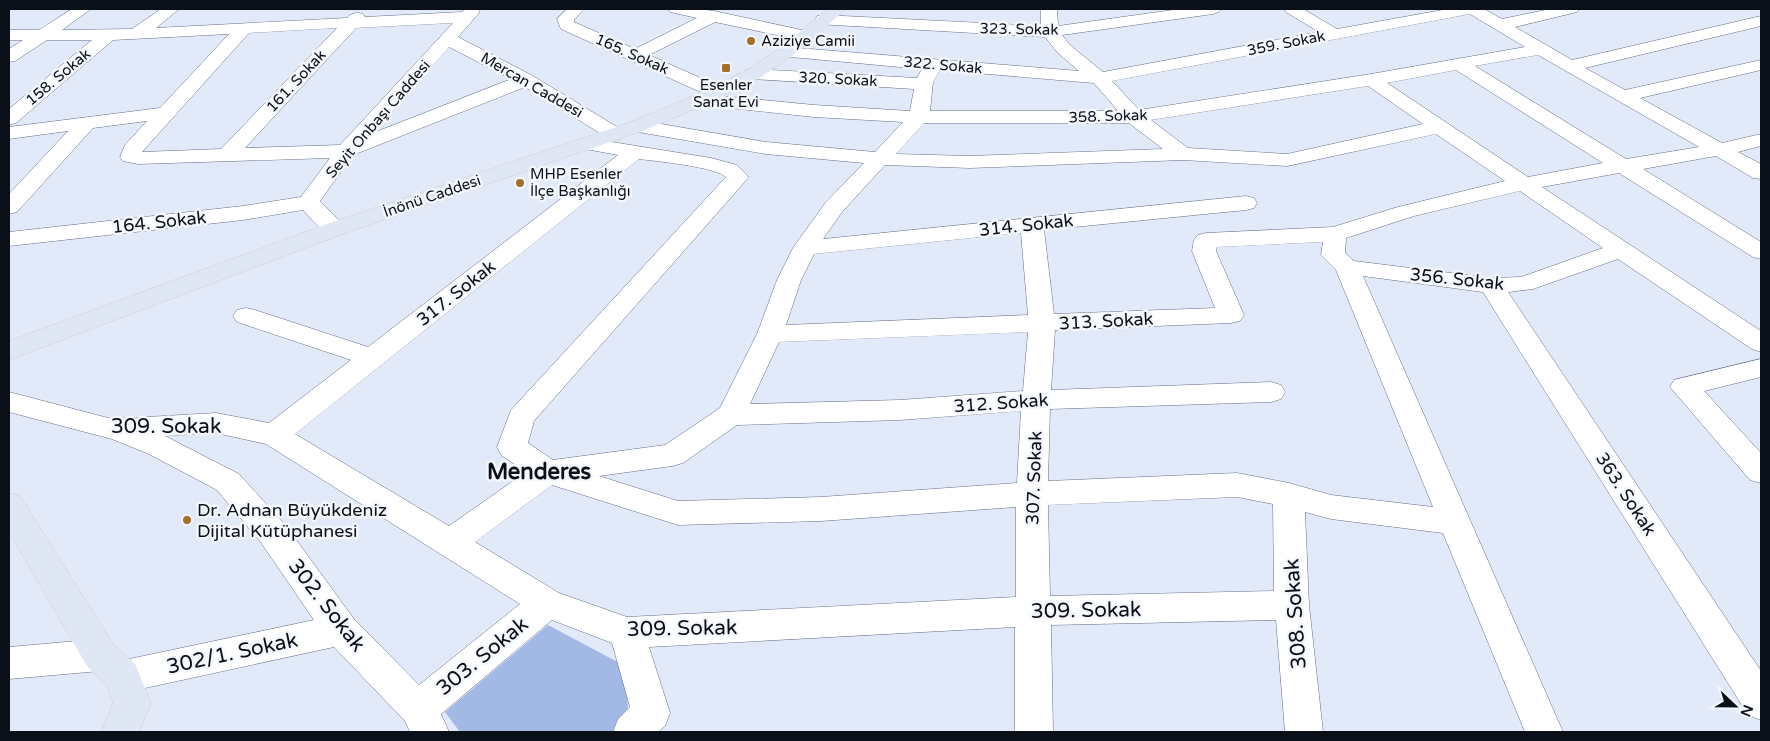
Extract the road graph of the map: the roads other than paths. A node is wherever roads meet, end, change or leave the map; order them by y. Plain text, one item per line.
1 (83, 9) edge
2 (171, 9) edge
3 (365, 9) edge
4 (576, 9) edge
5 (676, 9) edge
6 (1049, 9) edge
7 (1213, 9) edge
8 (1473, 9) edge
9 (1571, 9) edge
10 (1324, 10) dead end
11 (1296, 11) edge
12 (470, 13) edge
13 (830, 15) edge
14 (714, 16) junction
15 (1761, 21) edge
16 (351, 23) junction
17 (242, 24) junction
18 (1499, 25) junction
19 (1050, 32) junction
20 (136, 34) junction
21 (1333, 34) junction
22 (9, 35) edge
23 (42, 35) junction
24 (108, 35) junction
25 (805, 36) junction
26 (448, 38) junction
27 (1542, 49) junction
28 (786, 52) junction
29 (636, 55) junction
30 (9, 57) edge
31 (1458, 64) junction
32 (1761, 65) edge
33 (1569, 66) junction
34 (752, 74) junction
35 (929, 74) junction
36 (1099, 78) junction
37 (526, 80) junction
38 (1371, 80) junction
39 (708, 96) junction
40 (1623, 96) junction
41 (164, 113) junction
42 (919, 116) junction
43 (1134, 118) junction
44 (9, 119) edge
45 (86, 124) junction
46 (1439, 127) junction
47 (9, 133) edge
48 (629, 137) junction
49 (1761, 140) edge
50 (587, 144) joint
51 (1722, 151) junction
52 (346, 152) junction
53 (228, 154) junction
54 (1183, 154) junction
55 (880, 157) junction
56 (1623, 166) junction
57 (1761, 173) edge
58 (1525, 184) junction
59 (308, 202) junction
60 (1246, 203) dead end
61 (9, 207) edge
62 (1032, 224) junction
63 (335, 229) junction
64 (1335, 234) junction
65 (9, 239) edge
66 (805, 248) junction
67 (1621, 250) junction
68 (1761, 252) edge
69 (1347, 267) junction
70 (1491, 286) junction
71 (246, 316) dead end
72 (1042, 324) junction
73 (770, 334) junction
74 (1761, 343) edge
75 (9, 351) edge
76 (373, 358) junction
77 (1761, 368) edge
78 (1271, 392) dead end
79 (1036, 400) junction
80 (9, 402) edge
81 (731, 415) junction
82 (112, 429) junction
83 (274, 435) junction
84 (548, 472) junction
85 (1761, 472) edge
86 (1032, 494) junction
87 (1289, 495) junction
88 (9, 505) edge
89 (1454, 522) junction
90 (449, 544) junction
91 (547, 603) junction
92 (1292, 605) junction
93 (1032, 611) junction
94 (341, 630) junction
95 (627, 633) junction
96 (9, 663) edge
97 (111, 666) junction
98 (1751, 673) edge
99 (1761, 703) edge
100 (424, 720) edge
101 (120, 732) edge
102 (632, 732) edge
103 (1034, 732) edge
104 (1304, 732) edge
105 (1544, 732) edge

1 - 23 street
2 - 20 street
3 - 16 street, 161. Sokak
4 - 29 street, 165. Sokak
5 - 14 street
6 - 19 street
7 - 19 street, 323. Sokak
8 - 18 street
8 - 21 street, 359. Sokak
9 - 18 street
10 - 11 street
11 - 21 street
12 - 16 street
12 - 26 street, Seyit Onbaşı Caddesi
13 - 19 street, 323. Sokak
13 - 25 main road
14 - 25 street
14 - 29 street
15 - 33 street
16 - 17 street
16 - 53 street, 161. Sokak
17 - 20 street
17 - 41 street
18 - 27 street
19 - 36 street
20 - 24 street
21 - 36 street, 359. Sokak
22 - 23 street
23 - 24 street
23 - 30 street
24 - 44 street, 158. Sokak
25 - 28 main road
26 - 37 street, Mercan Caddesi
26 - 52 street, Seyit Onbaşı Caddesi
27 - 31 street, 358. Sokak
27 - 33 street
28 - 34 main road
28 - 35 street, 322. Sokak
29 - 39 street, 165. Sokak
31 - 38 street, 358. Sokak
31 - 56 street
32 - 40 street
33 - 40 street
34 - 35 street, 320. Sokak
34 - 39 main road
35 - 36 street, 322. Sokak
35 - 42 street
36 - 43 street
37 - 48 street, Mercan Caddesi
37 - 52 street
38 - 43 street, 358. Sokak
38 - 46 street
39 - 42 street, 358. Sokak
39 - 48 main road
40 - 51 street
41 - 45 street
41 - 53 street
42 - 43 street, 358. Sokak
42 - 55 street
43 - 54 street
45 - 47 street
45 - 61 street
46 - 54 street
46 - 58 street
48 - 50 street
48 - 55 street
48 - 76 street, 317. Sokak
48 - 84 street
49 - 51 street
50 - 63 main road, İnönü Caddesi
51 - 56 street
51 - 57 street
52 - 53 street
52 - 59 street, Seyit Onbaşı Caddesi
54 - 55 street
55 - 66 street
56 - 58 street
56 - 68 street
58 - 64 street
58 - 67 street
59 - 63 street
59 - 65 street, 164. Sokak
60 - 62 street, 314. Sokak
62 - 66 street, 314. Sokak
62 - 72 street, 307. Sokak
63 - 75 main road, İnönü Caddesi
64 - 69 street
64 - 72 street, 313. Sokak
66 - 73 street
67 - 70 street, 356. Sokak
67 - 74 street
69 - 70 street, 356. Sokak
69 - 89 street
70 - 98 street, 363. Sokak
71 - 76 street
72 - 73 street, 313. Sokak
72 - 79 street, 307. Sokak
73 - 81 street
76 - 83 street, 317. Sokak
77 - 85 street
78 - 79 street, 312. Sokak
79 - 81 street, 312. Sokak
79 - 86 street, 307. Sokak
80 - 82 street, 309. Sokak
81 - 84 street
82 - 83 street, 309. Sokak
82 - 94 street, 302. Sokak
83 - 90 street, 309. Sokak
84 - 86 street
84 - 90 street
86 - 87 street
86 - 93 street, 307. Sokak
87 - 89 street
87 - 92 street, 308. Sokak
88 - 97 main road
89 - 105 street
90 - 91 street, 309. Sokak
91 - 95 street, 309. Sokak
91 - 100 street, 303. Sokak
92 - 93 street, 309. Sokak
92 - 104 street, 308. Sokak
93 - 95 street, 309. Sokak
93 - 103 street, 307. Sokak
94 - 97 street, 302/1. Sokak
94 - 100 street, 302. Sokak
95 - 102 street
96 - 97 street, 302/1. Sokak
97 - 101 main road
98 - 99 street, 363. Sokak

